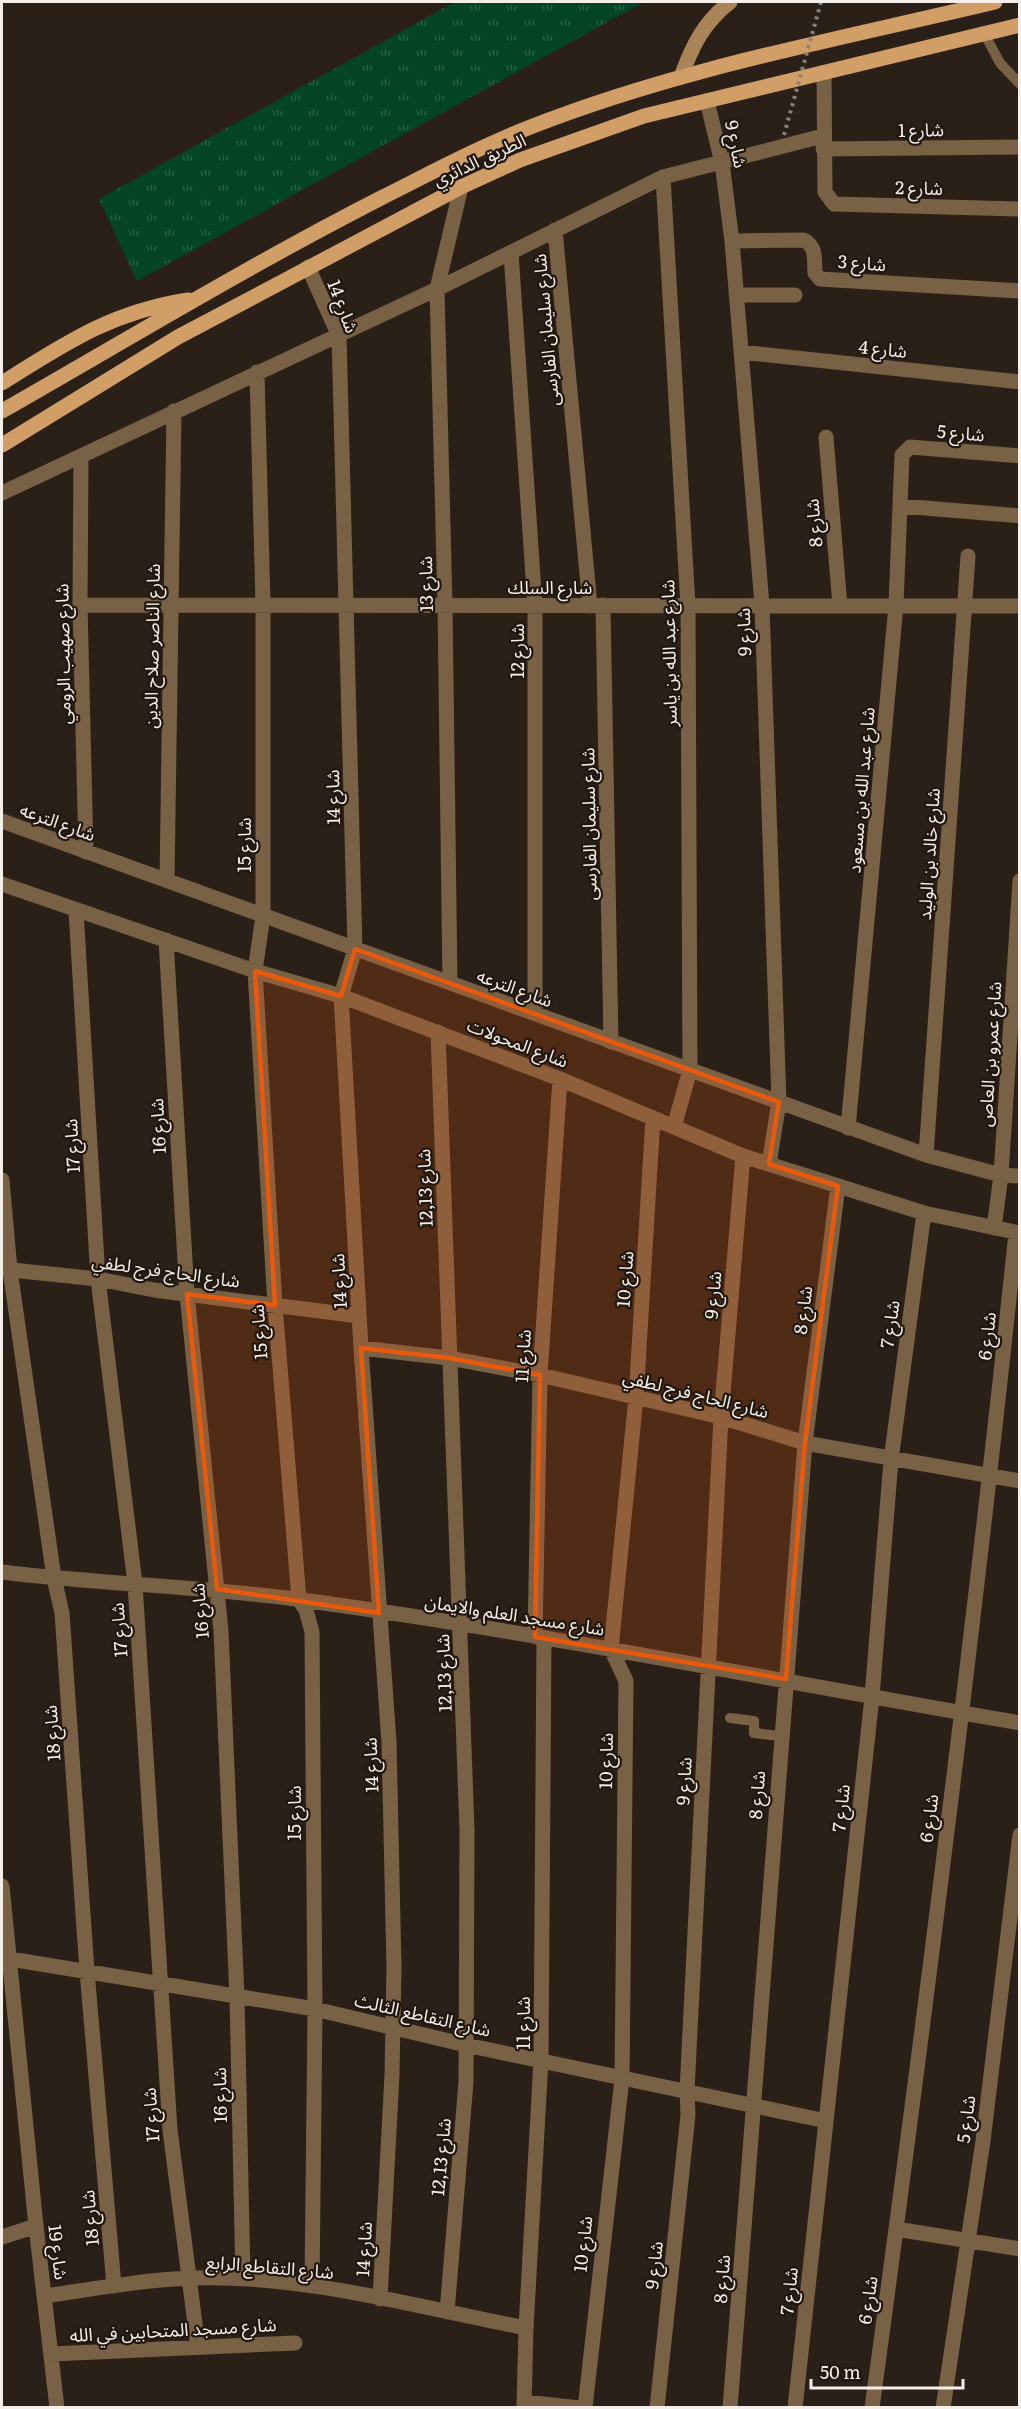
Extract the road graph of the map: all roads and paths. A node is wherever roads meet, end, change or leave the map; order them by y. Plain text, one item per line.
1 (730, 2) edge
2 (821, 2) edge
3 (995, 2) edge
4 (1020, 25) edge
5 (984, 33) junction
6 (824, 73) junction
7 (681, 77) junction
8 (1020, 84) edge
9 (707, 101) junction
10 (784, 135) dead end
11 (823, 143) junction
12 (1020, 147) edge
13 (722, 163) junction
14 (663, 177) junction
15 (461, 187) junction
16 (1020, 209) edge
17 (555, 231) junction
18 (732, 242) junction
19 (511, 253) junction
20 (308, 267) junction
21 (437, 289) junction
22 (1020, 291) edge
23 (736, 295) junction
24 (795, 295) dead end
25 (200, 298) junction
26 (339, 336) junction
27 (741, 352) junction
28 (257, 372) junction
29 (1020, 382) edge
30 (2, 383) edge
31 (2, 411) edge
32 (174, 411) junction
33 (826, 437) dead end
34 (2, 446) edge
35 (902, 455) joint
36 (81, 456) junction
37 (1020, 456) edge
38 (2, 493) edge
39 (901, 506) junction
40 (1020, 516) edge
41 (968, 555) dead end
42 (80, 605) junction
43 (171, 605) junction
44 (263, 605) junction
45 (346, 605) junction
46 (445, 605) junction
47 (596, 605) junction
48 (896, 605) junction
49 (535, 606) junction
50 (688, 606) junction
51 (762, 606) junction
52 (840, 606) junction
53 (965, 606) junction
54 (1020, 606) edge
55 (2, 821) edge
56 (86, 852) junction
57 (167, 881) junction
58 (1020, 881) edge
59 (2, 884) edge
60 (76, 910) junction
61 (263, 916) junction
62 (166, 940) junction
63 (355, 949) junction
64 (255, 971) junction
65 (450, 983) junction
66 (341, 996) junction
67 (535, 1014) junction
68 (438, 1032) junction
69 (611, 1042) junction
70 (690, 1070) junction
71 (560, 1079) junction
72 (779, 1102) junction
73 (653, 1118) junction
74 (674, 1126) junction
75 (848, 1128) junction
76 (926, 1155) junction
77 (743, 1156) junction
78 (769, 1164) junction
79 (1001, 1174) junction
80 (1020, 1176) edge
81 (2, 1180) edge
82 (838, 1186) junction
83 (924, 1213) junction
84 (994, 1228) junction
85 (1018, 1233) edge
86 (6, 1269) edge
87 (98, 1279) junction
88 (187, 1294) junction
89 (275, 1305) junction
90 (359, 1316) junction
91 (361, 1348) junction
92 (450, 1358) junction
93 (540, 1375) junction
94 (636, 1397) junction
95 (721, 1417) junction
96 (805, 1443) junction
97 (891, 1460) junction
98 (991, 1476) junction
99 (1020, 1481) edge
100 (2, 1572) edge
101 (54, 1578) junction
102 (135, 1584) junction
103 (217, 1589) junction
104 (299, 1600) junction
105 (378, 1613) junction
106 (461, 1626) junction
107 (540, 1637) junction
108 (611, 1649) junction
109 (708, 1667) junction
110 (786, 1679) junction
111 (872, 1697) junction
112 (960, 1712) junction
113 (730, 1718) dead end
114 (1020, 1723) edge
115 (780, 1736) junction
116 (1020, 1835) edge
117 (2, 1886) edge
118 (10, 1959) junction
119 (87, 1971) junction
120 (160, 1985) junction
121 (237, 1998) junction
122 (315, 2009) junction
123 (392, 2027) junction
124 (466, 2045) junction
125 (541, 2060) junction
126 (622, 2079) junction
127 (687, 2091) junction
128 (754, 2106) junction
129 (826, 2121) junction
130 (36, 2226) junction
131 (896, 2229) junction
132 (2, 2237) edge
133 (968, 2241) junction
134 (1020, 2249) edge
135 (190, 2278) junction
136 (243, 2279) junction
137 (114, 2286) junction
138 (312, 2286) junction
139 (45, 2296) junction
140 (380, 2300) junction
141 (447, 2313) junction
142 (526, 2328) junction
143 (295, 2343) dead end
144 (198, 2347) junction
145 (52, 2354) junction
146 (524, 2405) edge
147 (57, 2408) edge
148 (580, 2408) edge
149 (585, 2408) edge
150 (657, 2408) edge
151 (730, 2408) edge
152 (795, 2408) edge
153 (872, 2408) edge
154 (943, 2408) edge

1 - 7 street
2 - 10 path, bridge
3 - 7 main road, الطريق الدائري
4 - 5 main road, الطريق الدائري
5 - 6 main road, الطريق الدائري
5 - 8 lane
6 - 9 main road, الطريق الدائري
6 - 11 street
7 - 25 main road, الطريق الدائري
9 - 13 street, شارع 9
9 - 15 main road, الطريق الدائري
11 - 12 street, شارع 1
11 - 13 street, شارع 1
11 - 16 street, شارع 2
13 - 14 street, شارع 1
13 - 18 street, شارع 9
14 - 17 street, شارع 1
14 - 50 street, شارع عبد الله بن ياسر
15 - 20 main road, الطريق الدائري
15 - 21 street, شارع 13
17 - 19 street, شارع 1
17 - 47 street, شارع سليمان الفارسى
18 - 22 street, شارع 3
18 - 23 street, شارع 9
19 - 21 street, شارع 1
19 - 49 street, شارع 12
20 - 26 street, شارع 14
20 - 34 main road, الطريق الدائري
21 - 26 street, شارع 1
21 - 46 street, شارع 13
23 - 24 street
23 - 27 street, شارع 9
25 - 30 main road
25 - 31 main road, الطريق الدائري
26 - 28 street, شارع 1
26 - 45 street, شارع 14
27 - 29 street, شارع 4
27 - 51 street, شارع 9
28 - 32 street, شارع 1
28 - 44 street, شارع 15
32 - 36 street, شارع 1
32 - 43 street, شارع الناصر صلاح الدين
33 - 52 street, شارع 8
35 - 37 street, شارع 5
35 - 39 street, شارع عبد الله بن مسعود
36 - 38 street, شارع 1
36 - 42 street, شارع صهيب الرومي
39 - 40 street
39 - 48 street, شارع عبد الله بن مسعود
41 - 53 street, شارع خالد بن الوليد
42 - 43 street, شارع السلك
42 - 56 street, شارع صهيب الرومي
43 - 44 street, شارع السلك
43 - 57 street, شارع الناصر صلاح الدين
44 - 45 street, شارع السلك
44 - 61 street, شارع 15
45 - 46 street, شارع السلك
45 - 63 street, شارع 14
46 - 49 street, شارع السلك
46 - 65 street, شارع 13
47 - 49 street, شارع السلك
47 - 50 street, شارع السلك
47 - 69 street, شارع سليمان الفارسى
48 - 52 street, شارع السلك
48 - 53 street, شارع السلك
48 - 75 street, شارع عبد الله بن مسعود
49 - 67 street, شارع 12
50 - 51 street, شارع السلك
50 - 70 street, شارع عبد الله بن ياسر
51 - 52 street, شارع السلك
51 - 72 street, شارع 9
53 - 54 street, شارع السلك
53 - 76 street, شارع خالد بن الوليد
55 - 56 street, شارع الترعه
56 - 57 street, شارع الترعه
57 - 61 street, شارع الترعه
58 - 79 street, شارع عمرو بن العاص
59 - 60 street, شارع المحولات
60 - 62 street, شارع المحولات
60 - 87 street, شارع 17
61 - 63 street, شارع الترعه
61 - 64 street, شارع 15
62 - 64 street, شارع المحولات
62 - 88 street, شارع 16
63 - 65 street, شارع الترعه
63 - 66 street, شارع 14
64 - 66 street, شارع المحولات
64 - 89 street, شارع 15
65 - 67 street, شارع الترعه
66 - 68 street, شارع المحولات
66 - 90 street, شارع 14
67 - 69 street, شارع الترعه
68 - 71 street, شارع المحولات
68 - 92 street, شارع 12,13
69 - 70 street, شارع الترعه
70 - 72 street, شارع الترعه
70 - 74 street, شارع عبد الله بن ياسر
71 - 73 street, شارع المحولات
71 - 93 street, شارع 11
72 - 75 street, شارع الترعه
72 - 78 street, شارع 9
73 - 74 street, شارع المحولات
73 - 94 street, شارع 10
74 - 77 street, شارع المحولات
75 - 76 street, شارع الترعه
76 - 79 street, شارع الترعه
77 - 78 street, شارع المحولات
77 - 95 street, شارع 9
78 - 82 street, شارع المحولات
79 - 80 street, شارع الترعه
79 - 84 street, شارع عمرو بن العاص
81 - 86 street, شارع 18
82 - 83 street, شارع المحولات
82 - 96 street, شارع 8
83 - 84 street, شارع المحولات
83 - 97 street, شارع 7
84 - 85 street, شارع المحولات
85 - 98 street, شارع 6
86 - 87 street, شارع الحاج فرج لطفي
86 - 101 street, شارع 18
87 - 88 street, شارع الحاج فرج لطفي
87 - 102 street, شارع 17
88 - 89 street, شارع الحاج فرج لطفي
88 - 103 street, شارع 16
89 - 90 street, شارع الحاج فرج لطفي
89 - 104 street, شارع 15
90 - 91 street, شارع 14
91 - 92 street, شارع الحاج فرج لطفي
91 - 105 street, شارع 14
92 - 93 street, شارع الحاج فرج لطفي
92 - 106 street, شارع 12,13
93 - 94 street, شارع الحاج فرج لطفي
93 - 107 street, شارع 11
94 - 95 street, شارع الحاج فرج لطفي
94 - 108 street, شارع 10
95 - 96 street, شارع الحاج فرج لطفي
95 - 109 street, شارع 9
96 - 97 street, شارع الحاج فرج لطفي
96 - 110 street, شارع 8
97 - 98 street, شارع الحاج فرج لطفي
97 - 111 street, شارع 7
98 - 99 street, شارع الحاج فرج لطفي
98 - 112 street, شارع 6
100 - 101 street, شارع مسجد العلم والايمان
101 - 102 street, شارع مسجد العلم والايمان
101 - 119 street, شارع 18
102 - 103 street, شارع مسجد العلم والايمان
102 - 120 street, شارع 17
103 - 104 street, شارع مسجد العلم والايمان
103 - 121 street, شارع 16
104 - 105 street, شارع مسجد العلم والايمان
104 - 122 street, شارع 15
105 - 106 street, شارع مسجد العلم والايمان
105 - 123 street, شارع 14
106 - 107 street, شارع مسجد العلم والايمان
106 - 124 street, شارع 12,13
107 - 108 street, شارع مسجد العلم والايمان
107 - 125 street, شارع 11
108 - 109 street, شارع مسجد العلم والايمان
108 - 126 street, شارع 10
109 - 110 street, شارع مسجد العلم والايمان
109 - 127 street, شارع 9
110 - 111 street, شارع مسجد العلم والايمان
110 - 115 street, شارع 8
111 - 112 street, شارع مسجد العلم والايمان
111 - 129 street, شارع 7
112 - 114 street, شارع مسجد العلم والايمان
112 - 131 street, شارع 6
113 - 115 lane
115 - 128 street, شارع 8
116 - 133 street, شارع 5
117 - 118 street, شارع 19
118 - 119 street, شارع التقاطع الثالث
118 - 130 street, شارع 19
119 - 120 street, شارع التقاطع الثالث
119 - 137 street, شارع 18
120 - 121 street, شارع التقاطع الثالث
120 - 135 street, شارع 17
121 - 122 street, شارع التقاطع الثالث
121 - 136 street, شارع 16
122 - 123 street, شارع التقاطع الثالث
122 - 138 street, شارع 15
123 - 124 street, شارع التقاطع الثالث
123 - 140 street, شارع 14
124 - 125 street, شارع التقاطع الثالث
124 - 141 street, شارع 12,13
125 - 126 street, شارع التقاطع الثالث
125 - 142 street, شارع 11
126 - 127 street, شارع التقاطع الثالث
126 - 149 street, شارع 10
127 - 128 street, شارع التقاطع الثالث
127 - 150 street, شارع 9
128 - 129 street, شارع التقاطع الثالث
128 - 151 street, شارع 8
129 - 152 street, شارع 7
130 - 132 street
130 - 139 street, شارع 19
131 - 133 street
131 - 153 street, شارع 6
133 - 134 street
133 - 154 street, شارع 5
135 - 136 street, شارع التقاطع الرابع
135 - 137 street, شارع التقاطع الرابع
135 - 144 street, شارع 17
136 - 138 street, شارع التقاطع الرابع
137 - 139 street, شارع التقاطع الرابع
138 - 140 street, شارع التقاطع الرابع
139 - 145 street, شارع 19
140 - 141 street, شارع التقاطع الرابع
141 - 142 street, شارع التقاطع الرابع
142 - 146 street, شارع 11
143 - 144 street, شارع مسجد المتحابين في الله
144 - 145 street, شارع مسجد المتحابين في الله
145 - 147 street, شارع 19
146 - 148 street

